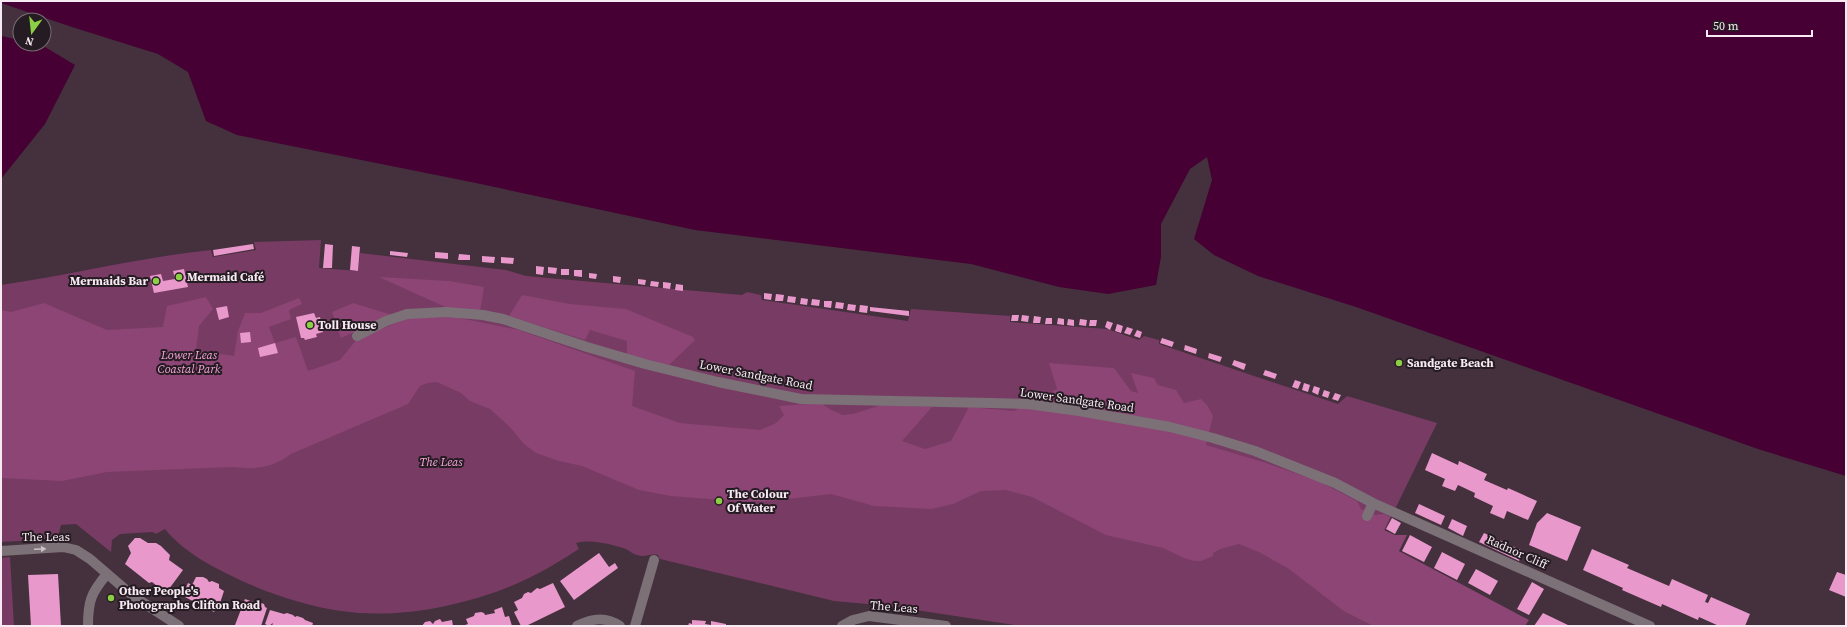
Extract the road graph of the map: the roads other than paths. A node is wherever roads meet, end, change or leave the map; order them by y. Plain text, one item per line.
1 (357, 336) dead end
2 (1255, 451) joint
3 (1373, 503) junction
4 (1367, 516) dead end
5 (1, 551) edge
6 (654, 560) dead end
7 (107, 574) junction
8 (88, 626) edge
9 (179, 626) edge
10 (577, 626) edge
11 (620, 626) edge
12 (635, 626) edge
13 (842, 626) edge
14 (946, 626) edge
15 (1650, 626) edge

1 - 2 street, Lower Sandgate Road
2 - 3 street, Radnor Cliff
3 - 4 street
3 - 15 street, Radnor Cliff
5 -> 7 street, The Leas
6 - 12 street
7 - 8 street
7 - 9 street, The Leas
10 - 11 street
13 - 14 street, The Leas

